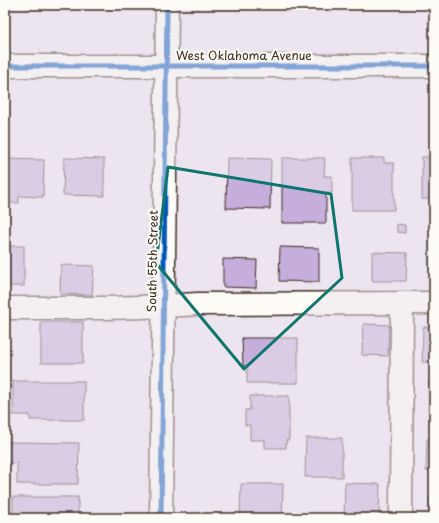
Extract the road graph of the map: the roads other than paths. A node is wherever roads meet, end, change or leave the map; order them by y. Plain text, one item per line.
1 (167, 5) edge
2 (5, 66) edge
3 (166, 66) junction
4 (434, 66) edge
5 (402, 303) junction
6 (434, 303) edge
7 (163, 307) junction
8 (5, 308) edge
9 (161, 518) edge
10 (401, 518) edge

1 - 3 street, South 55th Street
2 - 3 street, West Oklahoma Avenue
3 - 4 street, West Oklahoma Avenue
3 - 7 street, South 55th Street
5 - 6 street
5 - 7 street
5 - 10 street
7 - 8 street
7 - 9 street, South 55th Street

